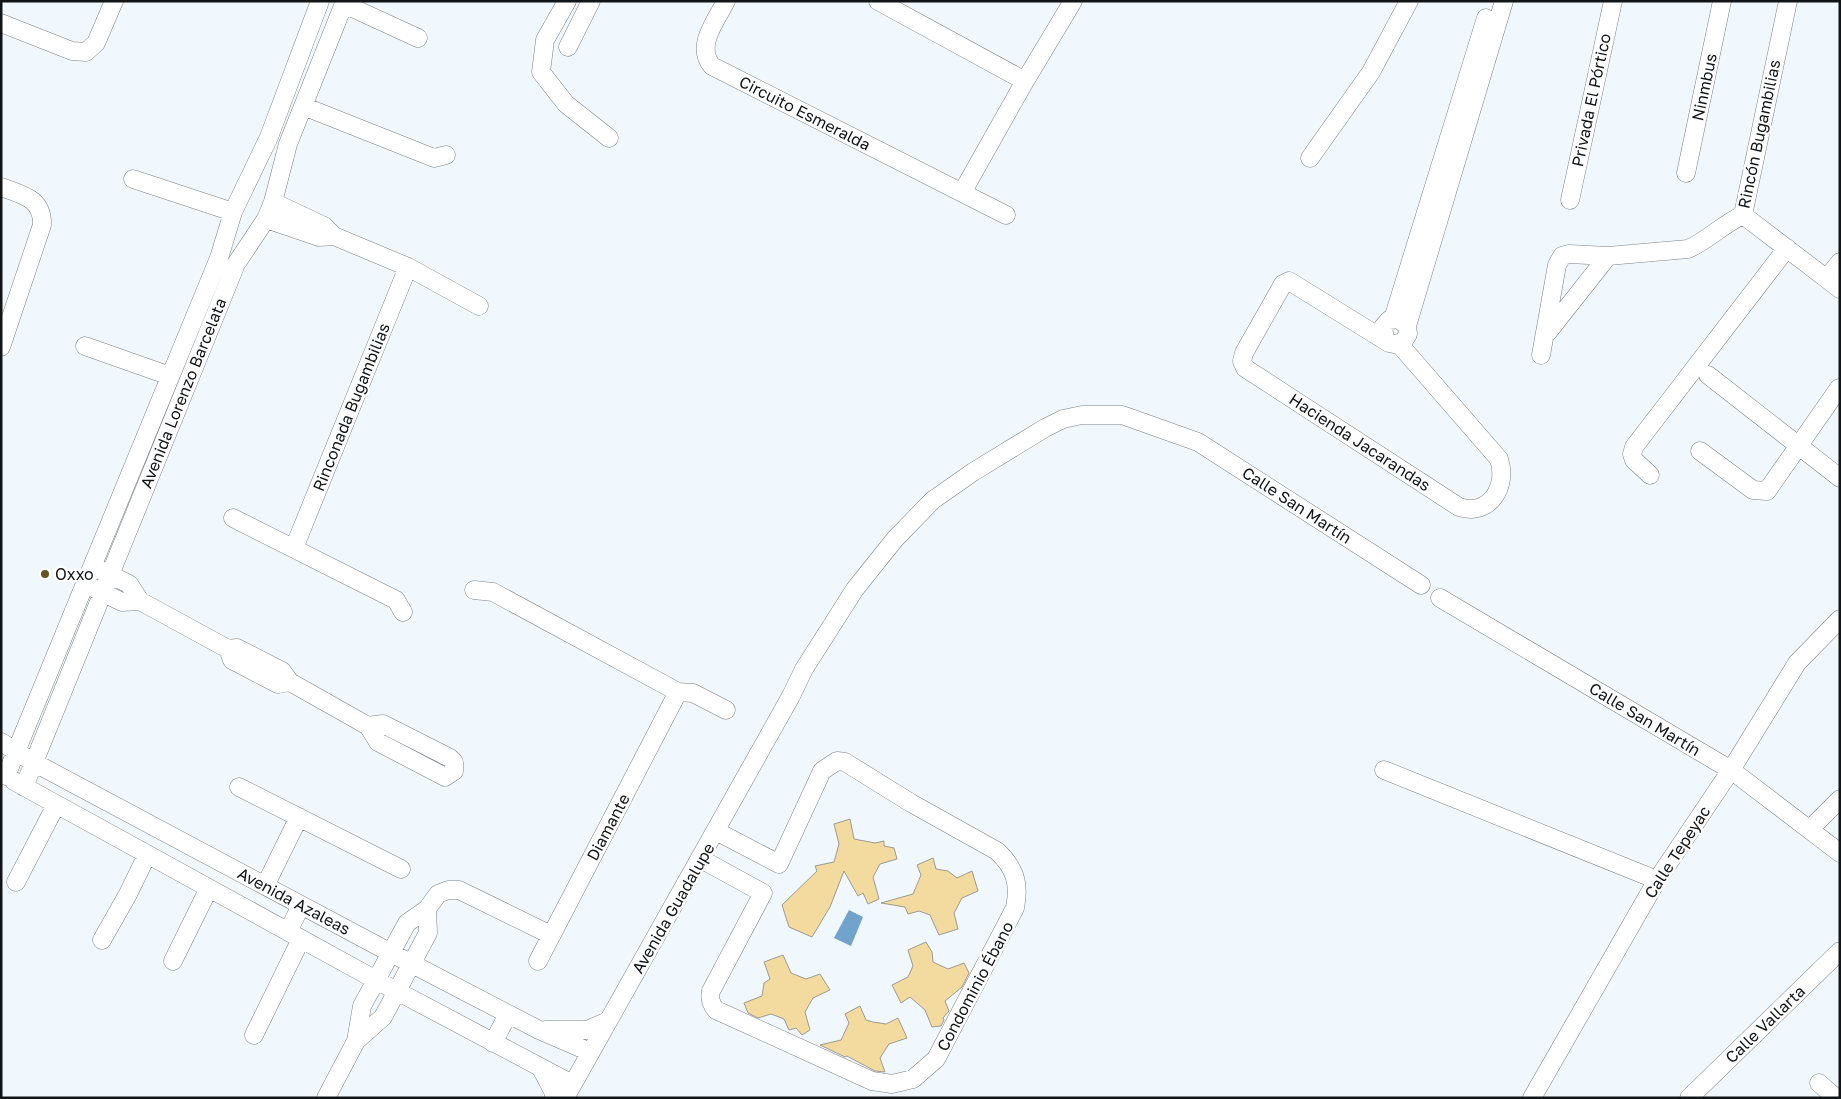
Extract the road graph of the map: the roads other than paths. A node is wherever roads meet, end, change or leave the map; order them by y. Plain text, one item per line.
1 (114, 1) edge
2 (320, 1) edge
3 (567, 1) edge
4 (591, 1) edge
5 (726, 1) edge
6 (878, 1) edge
7 (1074, 1) edge
8 (1409, 1) edge
9 (1491, 1) edge
10 (1504, 1) edge
11 (1613, 1) edge
12 (1722, 1) edge
13 (1788, 1) edge
14 (345, 2) edge
15 (1, 22) edge
16 (418, 38) dead end
17 (568, 47) dead end
18 (1025, 81) junction
19 (303, 106) junction
20 (269, 137) junction
21 (609, 138) dead end
22 (288, 144) junction
23 (446, 156) dead end
24 (1310, 158) dead end
25 (1686, 173) dead end
26 (133, 179) dead end
27 (1, 187) edge
28 (963, 191) junction
29 (1439, 196) junction
30 (1570, 200) dead end
31 (274, 202) junction
32 (233, 212) junction
33 (1006, 215) dead end
34 (1743, 215) junction
35 (266, 219) junction
36 (334, 236) junction
37 (1787, 248) junction
38 (1608, 256) junction
39 (220, 258) junction
40 (1840, 262) edge
41 (236, 264) junction
42 (408, 267) junction
43 (1833, 284) edge
44 (479, 306) dead end
45 (1546, 334) junction
46 (1392, 342) junction
47 (85, 346) dead end
48 (1, 347) edge
49 (1541, 355) dead end
50 (1708, 375) dead end
51 (170, 376) junction
52 (1839, 388) edge
53 (1798, 444) junction
54 (1700, 451) dead end
55 (1650, 475) dead end
56 (1840, 478) edge
57 (114, 509) junction
58 (132, 518) junction
59 (233, 518) dead end
60 (294, 548) junction
61 (91, 566) junction
62 (108, 574) junction
63 (84, 584) junction
64 (1422, 585) dead end
65 (474, 590) dead end
66 (102, 592) junction
67 (1440, 598) dead end
68 (140, 601) junction
69 (403, 612) dead end
70 (1840, 619) edge
71 (678, 692) junction
72 (726, 710) dead end
73 (780, 718) joint
74 (368, 726) dead end
75 (1, 742) edge
76 (16, 752) junction
77 (34, 762) junction
78 (1384, 770) dead end
79 (1731, 770) junction
80 (4, 774) edge
81 (24, 787) junction
82 (239, 787) dead end
83 (1840, 798) edge
84 (56, 805) junction
85 (299, 817) junction
86 (1810, 828) junction
87 (716, 831) junction
88 (1840, 853) edge
89 (147, 855) junction
90 (701, 859) junction
91 (401, 869) dead end
92 (1657, 880) junction
93 (16, 882) dead end
94 (264, 886) junction
95 (208, 888) junction
96 (301, 905) junction
97 (427, 909) junction
98 (552, 935) junction
99 (295, 936) junction
100 (102, 940) dead end
101 (1840, 951) edge
102 (391, 953) junction
103 (173, 961) dead end
104 (538, 961) dead end
105 (412, 964) junction
106 (376, 980) junction
107 (397, 991) junction
108 (508, 1014) junction
109 (608, 1021) junction
110 (539, 1030) junction
111 (254, 1035) dead end
112 (356, 1041) junction
113 (492, 1043) junction
114 (590, 1052) junction
115 (542, 1070) junction
116 (1819, 1083) dead end
117 (569, 1091) edge
118 (326, 1098) edge
119 (554, 1098) edge
120 (1532, 1098) edge
121 (1689, 1098) edge
122 (1836, 1098) edge

1 - 15 street
2 - 20 street, Avenida Lorenzo Barcelata
3 - 21 street
4 - 17 street
5 - 28 street, Circuito Esmeralda
6 - 18 street
7 - 18 street
8 - 24 street
9 - 29 street
10 - 29 street
11 - 30 street, Privada El Pórtico
12 - 25 street, Ninmbus
13 - 34 street, Rincón Bugambilias
14 - 16 street
14 - 19 street, Avenida Lorenzo Barcelata
18 - 28 street
19 - 22 street, Avenida Lorenzo Barcelata
19 - 23 street
20 - 22 street
20 - 32 street, Avenida Lorenzo Barcelata
22 - 31 street, Avenida Lorenzo Barcelata
26 - 32 street
27 - 48 street
28 - 33 street, Circuito Esmeralda
29 - 46 street
31 - 35 street, Avenida Lorenzo Barcelata
31 - 36 street
32 - 39 street, Avenida Lorenzo Barcelata
34 - 37 street
34 - 38 street, Rincón Bugambilias
35 - 36 street
35 - 41 street, Avenida Lorenzo Barcelata
36 - 42 street
37 - 43 street
37 - 55 street
38 - 45 street
38 - 45 street, Rincón Bugambilias
39 - 41 street
39 - 51 street, Avenida Lorenzo Barcelata
40 - 43 street
41 - 58 street, Avenida Lorenzo Barcelata
42 - 44 street
42 - 60 street, Rinconada Bugambilias
45 - 49 street, Rincón Bugambilias
46 - 46 street, Hacienda Jacarandas
47 - 51 street
50 - 53 street
51 - 57 street, Avenida Lorenzo Barcelata
52 - 53 street
53 - 54 street
53 - 56 street
57 - 58 street
57 - 61 street, Avenida Lorenzo Barcelata
58 - 62 street, Avenida Lorenzo Barcelata
59 - 60 street
60 - 69 street
61 - 62 street
61 - 63 street, Avenida Lorenzo Barcelata
62 - 66 street, Avenida Lorenzo Barcelata
62 - 68 street
63 - 66 street
63 - 76 street, Avenida Lorenzo Barcelata
64 - 73 street, Calle San Martín
65 - 71 street
66 - 68 street
66 - 77 street, Avenida Lorenzo Barcelata
67 - 79 street, Calle San Martín
68 - 74 street
70 - 79 street, Calle Tepeyac
71 - 72 street
71 - 98 street, Diamante
73 - 87 street, Avenida Guadalupe
75 - 76 street, Avenida Azaleas
76 - 77 street, Avenida Azaleas
76 - 80 street, Avenida Lorenzo Barcelata
77 - 81 street, Avenida Lorenzo Barcelata
77 - 94 street, Avenida Azaleas
78 - 92 street
79 - 86 street, Calle San Martín
79 - 92 street, Calle Tepeyac
80 - 81 street, Avenida Azaleas
81 - 84 street, Avenida Azaleas
82 - 85 street
83 - 86 street
84 - 89 street, Avenida Azaleas
84 - 93 street
85 - 91 street
85 - 94 street
86 - 88 street, Calle San Martín
87 - 90 street, Avenida Guadalupe
87 - 90 street, Condominio Ébano
89 - 95 street, Avenida Azaleas
89 - 100 street
90 - 109 street, Avenida Guadalupe
92 - 120 street, Calle Tepeyac
94 - 96 street, Avenida Azaleas
95 - 99 street, Avenida Azaleas
95 - 103 street
96 - 99 street
96 - 102 street, Avenida Azaleas
97 - 98 street
97 - 102 street
97 - 105 street
98 - 104 street, Diamante
99 - 106 street, Avenida Azaleas
99 - 111 street
101 - 121 street, Calle Vallarta
102 - 105 street, Avenida Azaleas
102 - 106 street
105 - 107 street
105 - 108 street, Avenida Azaleas
106 - 107 street, Avenida Azaleas
106 - 112 street
107 - 112 street
107 - 113 street, Avenida Azaleas
108 - 110 street, Avenida Azaleas
108 - 113 street
109 - 110 street
109 - 114 street, Avenida Guadalupe
110 - 114 street, Avenida Azaleas
112 - 118 street
113 - 115 street, Avenida Azaleas
114 - 117 street, Avenida Guadalupe
115 - 117 street, Avenida Azaleas
115 - 119 street
116 - 122 street

